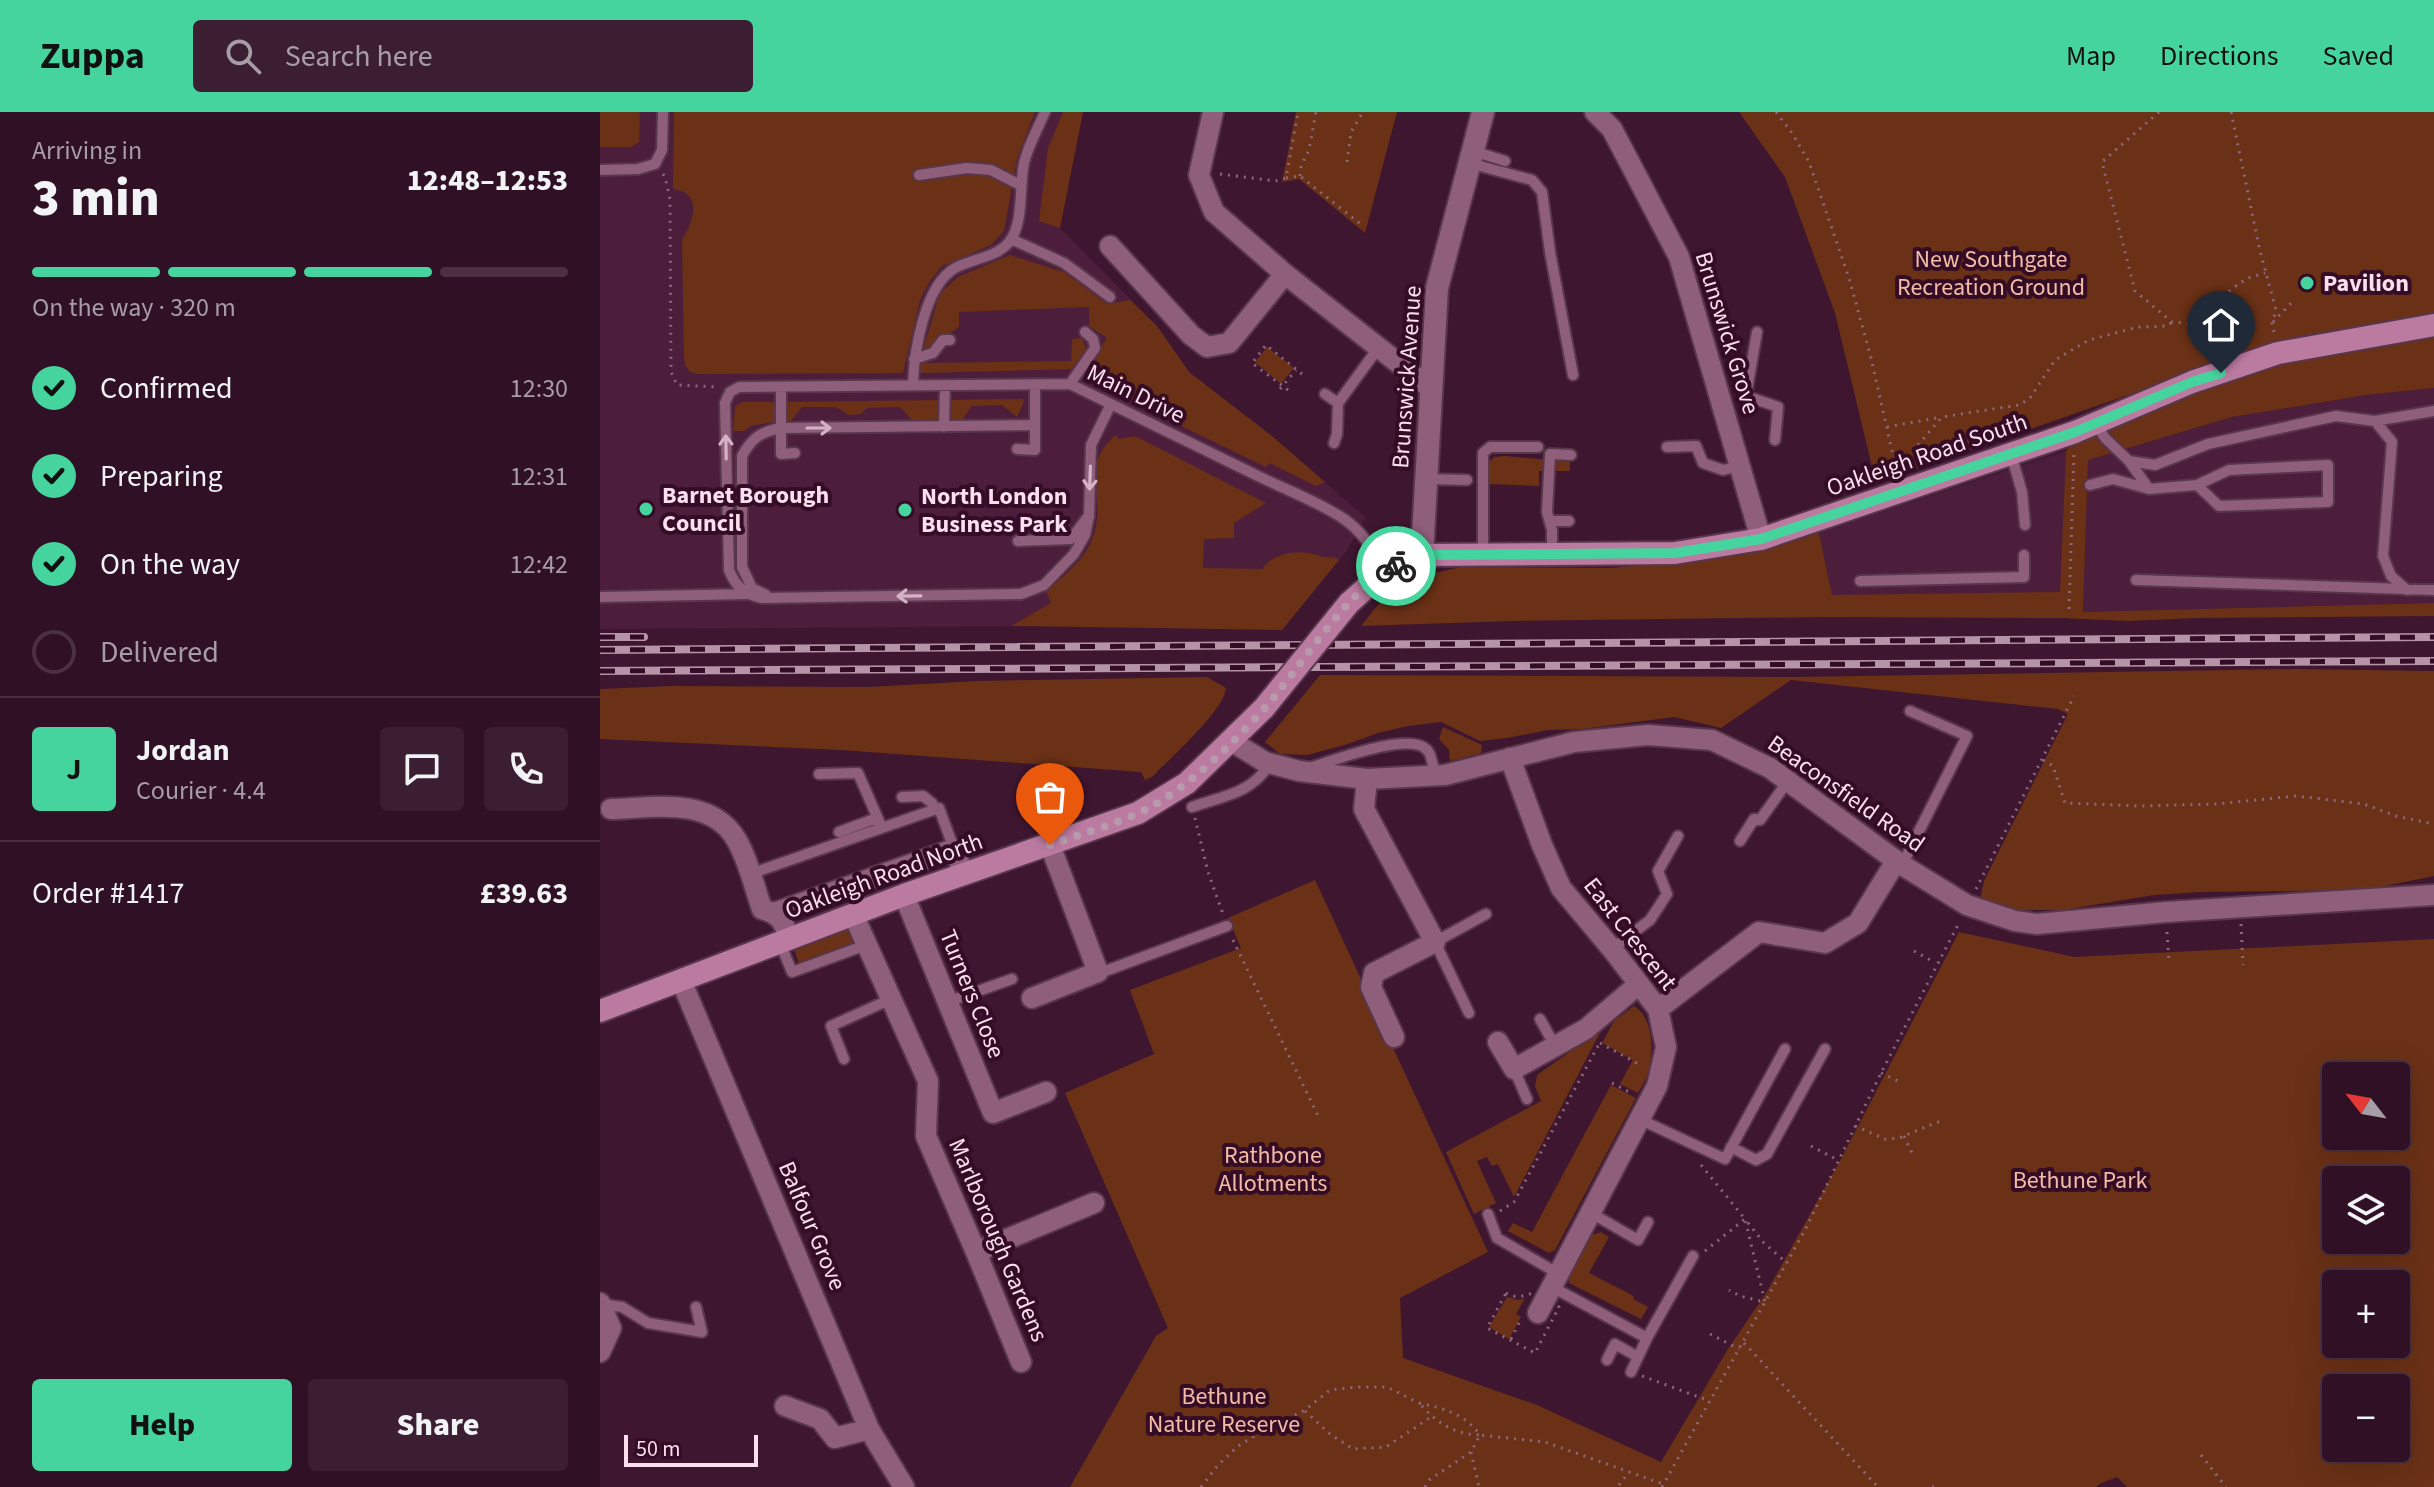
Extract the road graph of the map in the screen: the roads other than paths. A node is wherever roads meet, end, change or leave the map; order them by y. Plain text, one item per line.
1 (663, 112) edge
2 (1045, 112) edge
3 (1213, 112) edge
4 (1483, 112) edge
5 (1595, 112) edge
6 (1471, 157) junction
7 (1505, 161) dead end
8 (600, 170) edge
9 (919, 175) dead end
10 (1020, 185) junction
11 (1011, 239) junction
12 (1110, 246) dead end
13 (1285, 274) junction
14 (1110, 297) dead end
15 (2434, 325) edge
16 (1085, 332) dead end
17 (1757, 332) dead end
18 (950, 340) dead end
19 (1379, 347) junction
20 (914, 359) junction
21 (1573, 375) dead end
22 (1070, 384) junction
23 (913, 385) junction
24 (945, 385) junction
25 (1035, 385) junction
26 (781, 388) junction
27 (1430, 388) junction
28 (1325, 394) dead end
29 (1746, 396) junction
30 (1338, 403) junction
31 (1111, 404) junction
32 (1722, 404) junction
33 (2434, 411) edge
34 (2375, 421) junction
35 (1035, 425) junction
36 (944, 427) junction
37 (781, 428) junction
38 (2085, 428) junction
39 (1775, 440) dead end
40 (1334, 443) dead end
41 (1667, 447) dead end
42 (1017, 449) dead end
43 (1545, 449) junction
44 (795, 453) dead end
45 (2011, 454) junction
46 (1571, 455) dead end
47 (2129, 461) junction
48 (1740, 466) junction
49 (1426, 479) junction
50 (1467, 480) dead end
51 (2090, 485) dead end
52 (2197, 485) junction
53 (2149, 489) junction
54 (1089, 516) junction
55 (1550, 521) junction
56 (1569, 521) dead end
57 (2025, 525) dead end
58 (1761, 539) junction
59 (1018, 541) dead end
60 (1483, 554) junction
61 (1422, 555) junction
62 (1552, 555) junction
63 (2024, 555) dead end
64 (1385, 571) junction
65 (2136, 580) dead end
66 (1860, 581) dead end
67 (2407, 590) junction
68 (2434, 590) edge
69 (748, 594) junction
70 (600, 597) edge
71 (771, 598) junction
72 (1910, 711) dead end
73 (1231, 741) junction
74 (1510, 758) junction
75 (1270, 763) junction
76 (1299, 771) junction
77 (819, 774) dead end
78 (1435, 775) junction
79 (1367, 779) junction
80 (1788, 781) junction
81 (902, 797) dead end
82 (1192, 807) road end
83 (611, 809) dead end
84 (935, 809) junction
85 (880, 823) junction
86 (839, 832) dead end
87 (1678, 836) dead end
88 (1740, 841) dead end
89 (1050, 845) junction
90 (954, 849) junction
91 (1899, 863) junction
92 (750, 874) junction
93 (964, 874) junction
94 (904, 895) junction
95 (2434, 895) edge
96 (774, 913) junction
97 (853, 914) junction
98 (1486, 914) dead end
99 (1227, 926) road end
100 (785, 939) junction
101 (1435, 942) junction
102 (866, 945) junction
103 (1612, 949) junction
104 (1098, 972) junction
105 (1012, 979) dead end
106 (681, 980) junction
107 (1639, 984) junction
108 (1032, 998) dead end
109 (891, 999) junction
110 (947, 1002) junction
111 (1658, 1009) junction
112 (600, 1011) edge
113 (1469, 1013) dead end
114 (1540, 1019) dead end
115 (1394, 1037) dead end
116 (1498, 1042) dead end
117 (1555, 1046) junction
118 (1785, 1049) dead end
119 (1825, 1049) dead end
120 (844, 1059) dead end
121 (1514, 1069) junction
122 (1046, 1092) dead end
123 (1527, 1099) dead end
124 (1644, 1111) junction
125 (1731, 1147) junction
126 (1094, 1203) dead end
127 (1591, 1213) junction
128 (1489, 1216) road end
129 (1648, 1222) dead end
130 (976, 1252) junction
131 (1693, 1256) road end
132 (1555, 1280) junction
133 (600, 1304) edge
134 (696, 1307) dead end
135 (1538, 1313) dead end
136 (1647, 1338) junction
137 (600, 1352) edge
138 (1638, 1357) junction
139 (1607, 1360) dead end
140 (1021, 1362) dead end
141 (1631, 1372) road end
142 (785, 1406) dead end
143 (869, 1429) junction
144 (904, 1487) edge

1 - 8 lane
2 - 10 lane
3 - 13 street
4 - 6 street, Brunswick Avenue
5 - 32 street, Brunswick Grove
6 - 7 lane
6 - 21 lane
6 - 27 street, Brunswick Avenue
9 - 10 lane
10 - 11 lane
11 - 14 lane
11 - 20 lane
12 - 13 street
13 - 19 street
15 - 38 main road, Oakleigh Road South
16 - 22 lane
17 - 29 lane
18 - 20 lane
19 - 27 street
19 - 30 lane
20 - 23 lane
22 - 25 lane, Main Drive
22 - 31 lane, Main Drive
23 - 24 lane, Main Drive
23 - 26 lane, Main Drive
24 - 25 lane, Main Drive
24 - 36 lane
25 - 35 lane
26 - 37 lane
69 -> 26 lane, Main Drive
27 - 49 street, Brunswick Avenue
28 - 30 lane
29 - 32 lane
29 - 39 lane
30 - 40 lane
31 -> 54 lane
31 - 64 lane, Main Drive
32 - 48 street, Brunswick Grove
33 - 34 lane
34 - 47 lane
34 - 67 lane
35 - 36 lane
35 - 42 lane
37 -> 36 lane
37 - 44 lane
37 - 71 lane
38 - 45 main road, Oakleigh Road South
38 - 47 lane
41 - 48 lane
43 - 46 lane
43 - 55 lane
43 - 60 lane
45 - 57 lane
45 - 58 main road, Oakleigh Road South
47 - 53 lane
48 - 58 street, Brunswick Grove
49 - 50 lane
49 - 61 street, Brunswick Avenue
51 - 53 lane
52 - 52 lane
52 - 53 lane
54 - 59 lane
54 -> 71 lane
55 - 56 lane
55 - 62 lane
58 - 62 main road, Oakleigh Road South
60 - 61 main road, Oakleigh Road South
60 - 62 main road, Oakleigh Road South
61 - 64 main road, Oakleigh Road North
63 - 66 lane
64 - 73 main road, Oakleigh Road North, bridge
65 - 67 lane
67 - 68 lane
69 - 70 lane
69 - 71 lane
72 - 91 lane
73 - 75 street, Beaconsfield Road
73 - 89 main road, Oakleigh Road North
74 - 78 street, Beaconsfield Road
74 - 80 street, Beaconsfield Road
74 - 103 street, East Crescent
75 - 76 street, Beaconsfield Road
75 - 82 lane
76 - 78 lane
76 - 79 street, Beaconsfield Road
77 - 85 lane
78 - 79 street, Beaconsfield Road
79 - 101 street
80 - 88 lane
80 - 91 street, Beaconsfield Road
81 - 84 lane
83 - 92 street
84 - 85 lane
84 - 90 lane
85 - 86 lane
85 - 92 lane
87 - 103 lane
89 - 93 main road, Oakleigh Road North
89 - 104 street
90 - 93 street
90 - 96 street
91 - 95 street, Beaconsfield Road
91 - 111 street
92 - 96 street
93 - 94 main road, Oakleigh Road North
94 - 97 main road, Oakleigh Road North
94 - 110 street, Turners Close
96 - 100 street
97 - 100 main road, Oakleigh Road North
97 - 102 street, Marlborough Gardens
98 - 101 lane
99 - 104 lane
100 - 102 lane
100 - 106 main road, Oakleigh Road North
101 - 113 lane
101 - 115 street
102 - 109 street, Marlborough Gardens
103 - 107 street, East Crescent
104 - 108 street
105 - 110 lane
106 - 112 main road, Oakleigh Road North
106 - 143 street, Balfour Grove
107 - 111 street, East Crescent
107 - 117 street
109 - 120 lane
109 - 130 street, Marlborough Gardens
110 - 122 street, Turners Close
111 - 124 street, East Crescent
114 - 117 lane
116 - 121 street
117 - 121 street
118 - 125 lane
119 - 125 lane
121 - 123 lane
124 - 125 lane
124 - 127 street, East Crescent
126 - 130 street
127 - 129 lane
127 - 132 street, East Crescent
128 - 132 lane
130 - 140 street, Marlborough Gardens
131 - 136 lane
132 - 135 street, East Crescent
132 - 136 lane
133 - 134 lane
133 - 137 street
136 - 138 lane
138 - 139 lane
138 - 141 lane
142 - 143 street
143 - 144 street, Balfour Grove

